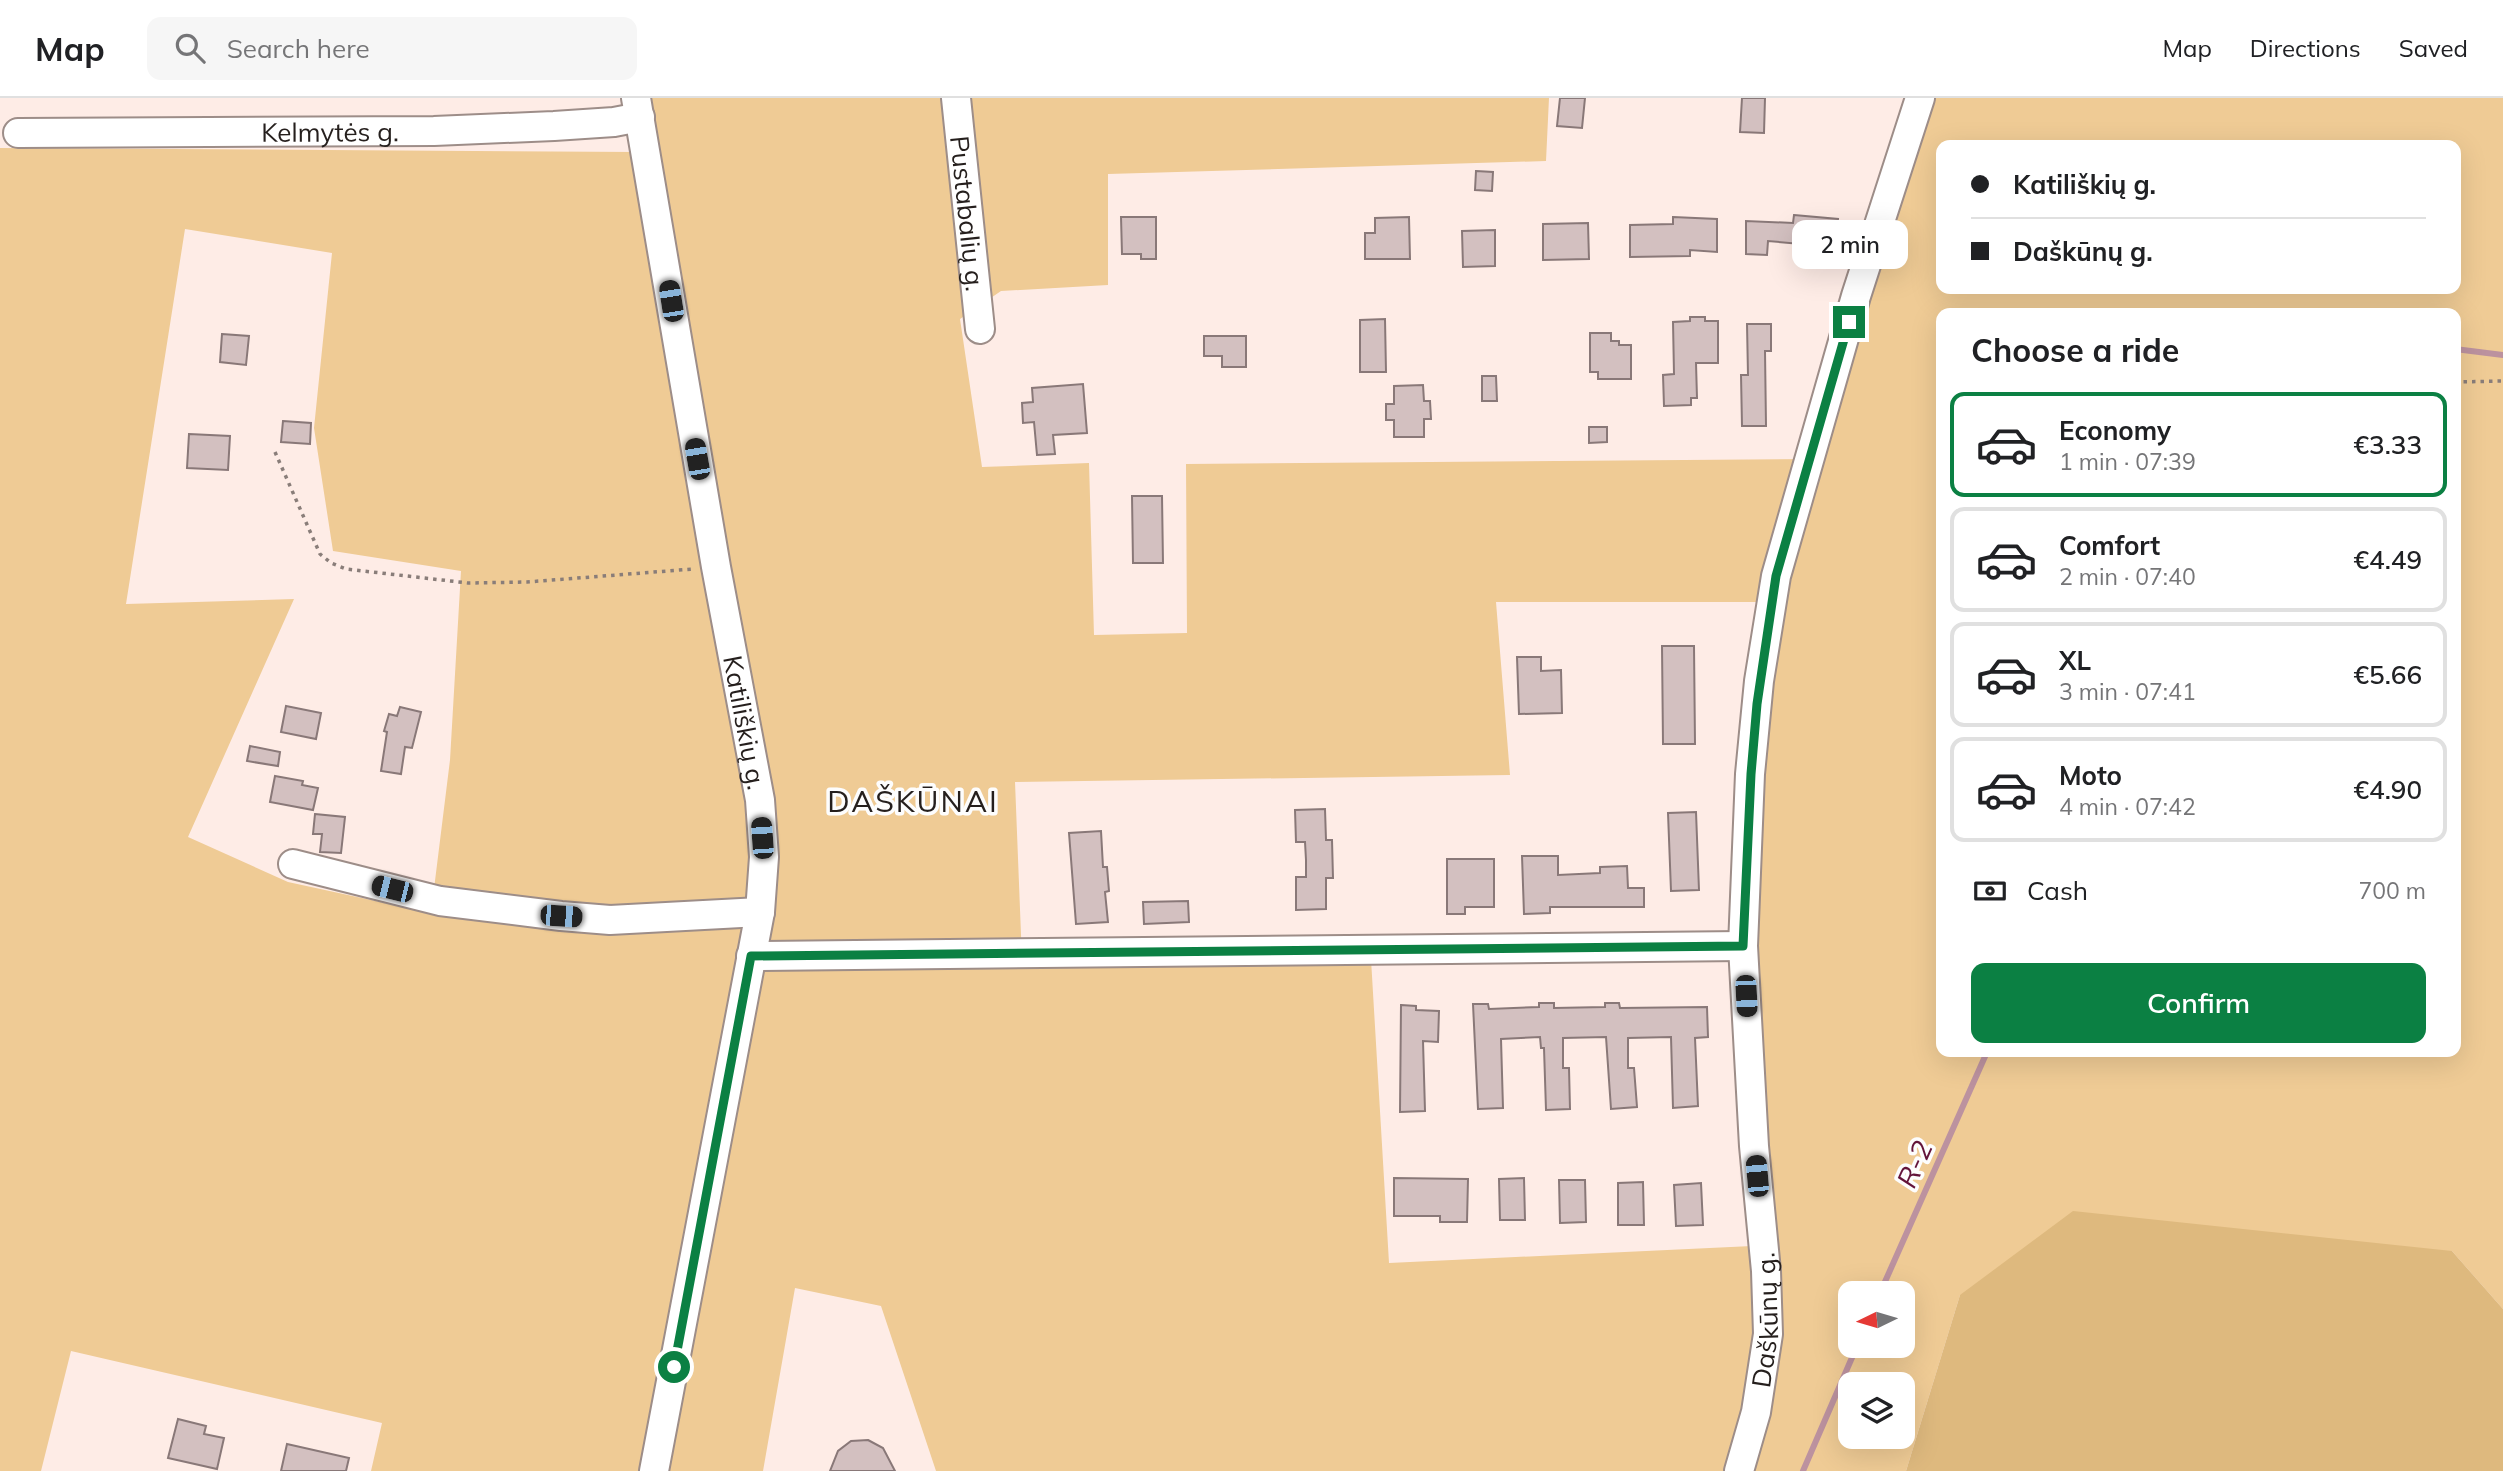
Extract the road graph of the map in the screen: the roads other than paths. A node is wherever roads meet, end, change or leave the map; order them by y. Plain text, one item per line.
1 (956, 98) edge
2 (1920, 98) edge
3 (638, 108) edge
4 (18, 133) dead end
5 (980, 329) dead end
6 (293, 864) dead end
7 (760, 912) junction
8 (1743, 946) junction
9 (751, 956) junction
10 (654, 1471) edge
11 (1740, 1471) edge

1 - 5 street, Pustabalių g.
2 - 8 street, Daškūnų g.
3 - 4 street, Kelmytės g.
3 - 7 street, Katiliškių g.
6 - 7 street
7 - 9 street, Katiliškių g.
8 - 9 street
8 - 11 street, Daškūnų g.
9 - 10 street, Katiliškių g.

